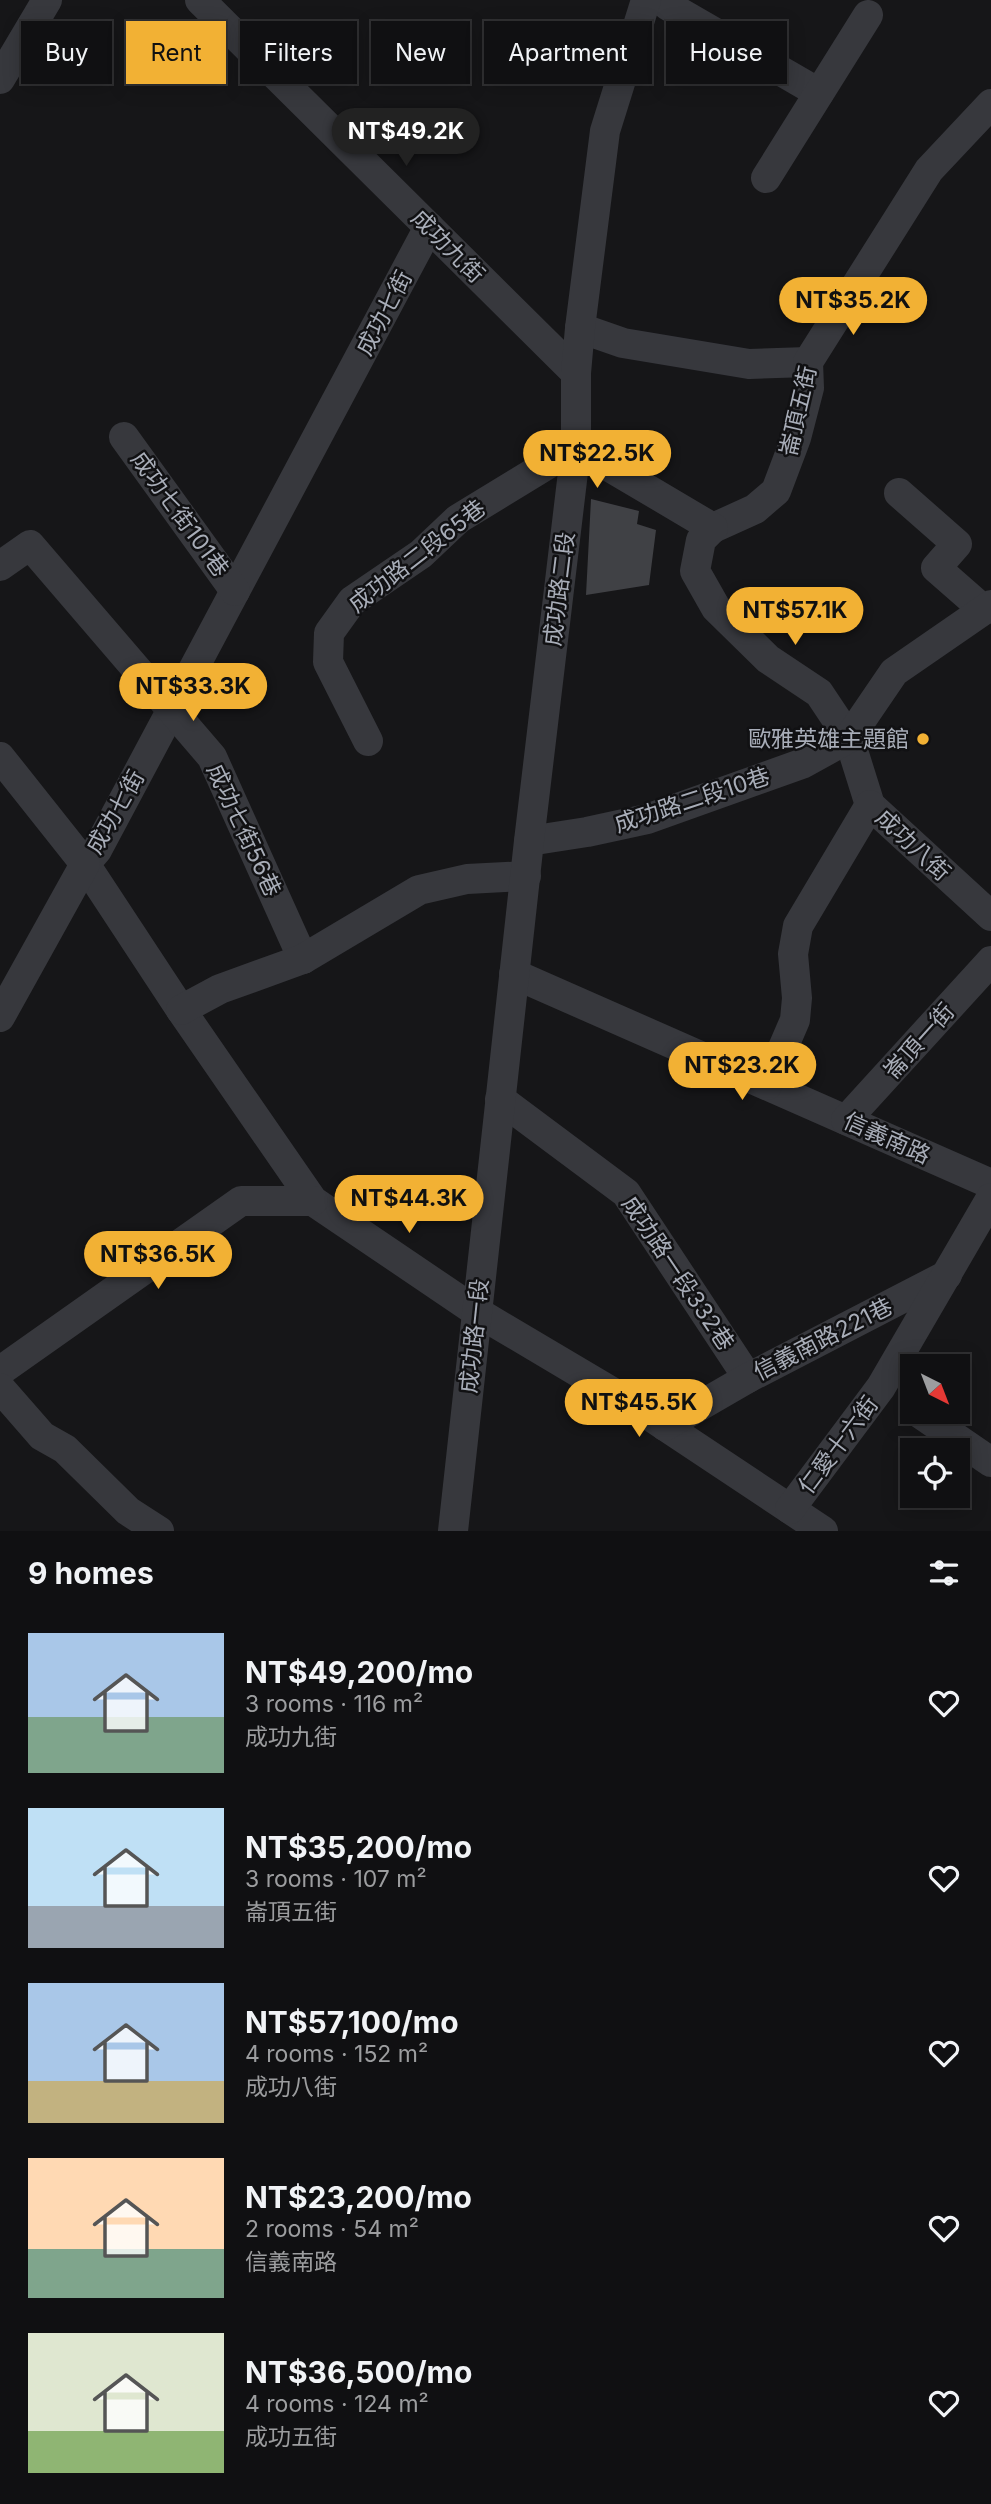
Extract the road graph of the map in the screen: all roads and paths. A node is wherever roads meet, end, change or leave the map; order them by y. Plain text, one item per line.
1 (47, 0) edge
2 (200, 0) edge
3 (646, 0) edge
4 (665, 0) edge
5 (868, 15) dead end
6 (0, 79) edge
7 (819, 93) junction
8 (991, 104) edge
9 (766, 178) dead end
10 (429, 227) junction
11 (580, 328) junction
12 (807, 362) junction
13 (576, 373) junction
14 (124, 438) dead end
15 (576, 447) junction
16 (899, 493) dead end
17 (713, 528) junction
18 (0, 566) edge
19 (235, 592) junction
20 (988, 607) edge
21 (171, 711) junction
22 (849, 738) junction
23 (368, 741) dead end
24 (0, 757) edge
25 (870, 805) junction
26 (529, 841) junction
27 (85, 864) junction
28 (526, 876) junction
29 (991, 916) edge
30 (303, 959) junction
31 (991, 961) edge
32 (514, 974) junction
33 (181, 1010) junction
34 (0, 1017) edge
35 (767, 1085) junction
36 (500, 1099) junction
37 (846, 1120) junction
38 (991, 1184) edge
39 (991, 1198) edge
40 (313, 1201) junction
41 (947, 1275) junction
42 (477, 1312) junction
43 (0, 1371) edge
44 (748, 1378) junction
45 (881, 1387) junction
46 (0, 1388) edge
47 (900, 1400) edge
48 (936, 1424) edge
49 (665, 1426) junction
50 (991, 1462) edge
51 (807, 1524) edge
52 (159, 1531) edge
53 (453, 1531) edge

1 - 6 street
2 - 10 street, 成功九街
3 - 11 street, 成功路二段
4 - 7 street
5 - 7 street
7 - 9 street
8 - 12 street, 崙頂五街
10 - 13 street, 成功九街
10 - 19 street, 成功七街
11 - 12 street
11 - 13 street, 成功路二段
12 - 17 street, 崙頂五街
13 - 15 street, 成功路二段
14 - 19 street, 成功七街101巷
15 - 17 street
15 - 23 street, 成功路二段65巷
15 - 26 street, 成功路二段
16 - 20 street
17 - 22 street, 成功八街
18 - 21 street, 成功七街56巷
19 - 21 street, 成功七街
20 - 22 street
21 - 27 street, 成功七街
21 - 30 street, 成功七街56巷
22 - 25 street, 成功八街
22 - 26 street, 成功路二段10巷
24 - 27 street
25 - 29 street, 成功八街
25 - 35 street
26 - 28 street, 成功路二段
27 - 33 street, 成功七街
27 - 34 street
28 - 30 street
28 - 32 street, 成功路二段
30 - 33 street
31 - 37 street, 崙頂一街
32 - 35 street, 信義南路
32 - 36 street, 成功路一段
33 - 40 street, 成功七街
35 - 37 street, 信義南路
36 - 42 street, 成功路一段
36 - 44 street, 成功路一段332巷
37 - 38 street, 信義南路
39 - 41 street, 仁愛十六街
40 - 42 street, 成功七街
40 - 43 street
41 - 44 street, 信義南路221巷
41 - 45 street, 仁愛十六街
42 - 49 street, 成功七街
42 - 53 street, 成功路一段
44 - 49 street, 信義南路221巷
45 - 47 street
45 - 51 street, 仁愛十六街
46 - 52 street
48 - 50 street
49 - 51 street, 成功七街

